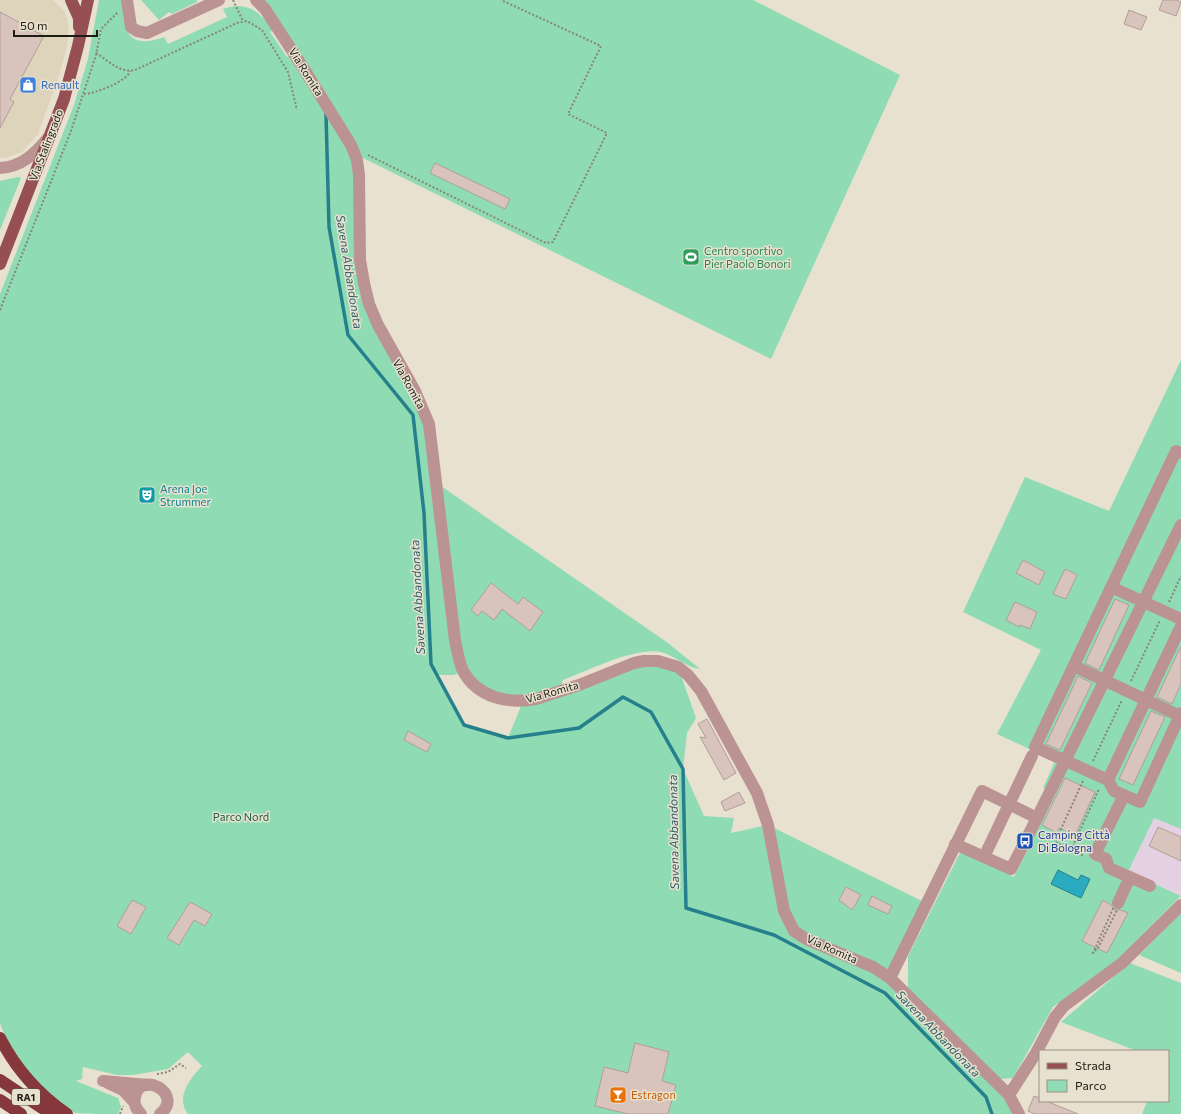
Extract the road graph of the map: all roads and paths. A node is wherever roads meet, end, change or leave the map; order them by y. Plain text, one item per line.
1 (71, 0) edge
2 (88, 0) edge
3 (219, 0) edge
4 (233, 0) edge
5 (256, 0) edge
6 (501, 0) edge
7 (128, 1) edge
8 (242, 21) junction
9 (78, 46) junction
10 (96, 53) junction
11 (130, 71) junction
12 (84, 94) junction
13 (297, 110) dead end
14 (52, 133) junction
15 (368, 155) dead end
16 (0, 168) edge
17 (0, 264) edge
18 (0, 310) edge
19 (1181, 453) edge
20 (1181, 525) edge
21 (1181, 576) edge
22 (1111, 587) junction
23 (1143, 602) junction
24 (1164, 611) junction
25 (1181, 620) edge
26 (1181, 626) edge
27 (1074, 666) junction
28 (1104, 680) junction
29 (1126, 690) junction
30 (1146, 700) junction
31 (1180, 714) edge
32 (1032, 756) dead end
33 (1064, 761) junction
34 (1088, 771) junction
35 (1106, 779) junction
36 (1124, 795) junction
37 (1009, 805) junction
38 (1036, 818) junction
39 (955, 844) junction
40 (1071, 850) junction
41 (1095, 854) junction
42 (984, 857) junction
43 (1130, 877) junction
44 (1150, 886) dead end
45 (1118, 903) junction
46 (1181, 906) edge
47 (890, 978) junction
48 (0, 1038) edge
49 (0, 1080) edge
50 (148, 1085) junction
51 (1009, 1095) junction
52 (0, 1100) edge
53 (166, 1103) junction
54 (137, 1110) edge
55 (21, 1114) edge
56 (51, 1114) edge
57 (67, 1114) edge
58 (160, 1114) edge
59 (172, 1114) edge
60 (1020, 1114) edge

1 - 9 main road
2 - 9 main road, Via Stalingrado
3 - 7 street
4 - 8 path
5 - 47 street, Via Romita
6 - 15 path
7 - 10 path
8 - 11 path
8 - 13 path
9 - 14 main road, Via Stalingrado
10 - 11 path
10 - 12 path
11 - 12 path
12 - 18 path
14 - 16 street
14 - 17 main road, Via Stalingrado
19 - 22 street
20 - 23 street
21 - 24 path
22 - 23 street
22 - 27 street
23 - 24 street
23 - 28 street
24 - 25 street
24 - 29 path
26 - 30 street
27 - 28 street
27 - 33 street
28 - 29 street
28 - 33 street
29 - 30 street
29 - 34 path
30 - 31 street
30 - 35 street
31 - 36 street
32 - 37 street
33 - 34 street
33 - 38 street
34 - 35 street
34 - 40 path
35 - 36 street
35 - 40 path
36 - 41 street
37 - 38 street
37 - 39 street
37 - 42 street
38 - 42 street
39 - 42 street
39 - 47 street
40 - 41 path
41 - 43 street
43 - 44 street
43 - 45 street
45 - 45 path
46 - 51 street
47 - 51 street, Via Romita
48 - 57 highway
49 - 56 highway, RA1
50 - 53 street
50 - 54 street
50 - 54 street
51 - 60 street, Via Romita
52 - 55 highway
53 - 58 street
53 - 59 street

